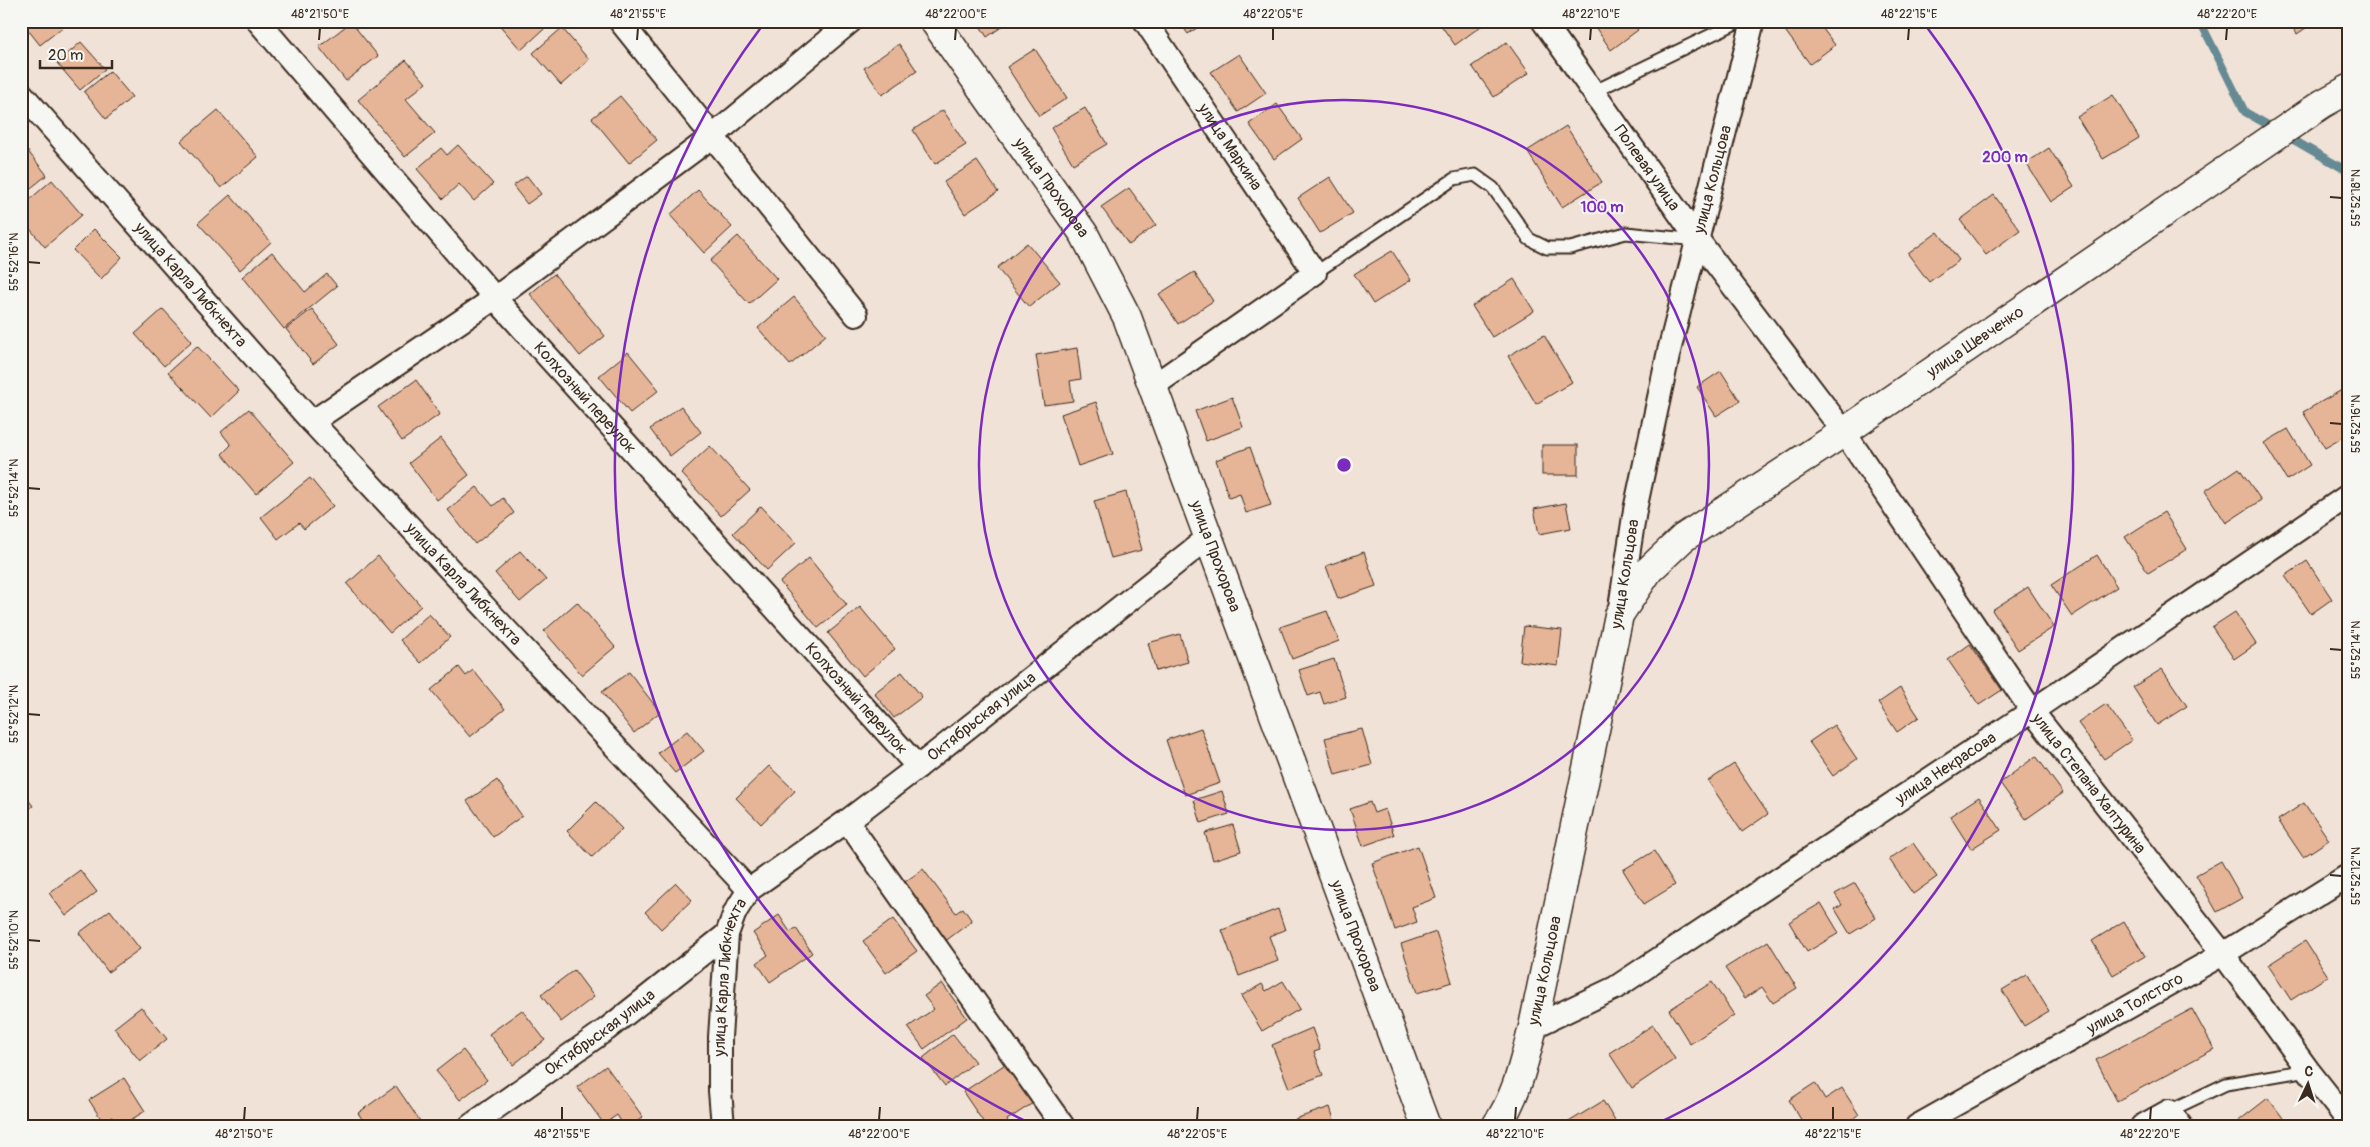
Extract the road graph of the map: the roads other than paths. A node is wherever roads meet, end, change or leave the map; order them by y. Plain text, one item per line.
1 (258, 21) edge
2 (620, 21) edge
3 (851, 21) edge
4 (934, 21) edge
5 (1145, 21) edge
6 (1543, 21) edge
7 (1740, 21) edge
8 (1753, 21) edge
9 (2349, 88) edge
10 (1593, 92) junction
11 (21, 93) edge
12 (713, 136) junction
13 (1698, 240) junction
14 (1315, 273) junction
15 (495, 298) junction
16 (856, 315) dead end
17 (1153, 386) junction
18 (312, 422) junction
19 (1844, 432) junction
20 (2349, 495) edge
21 (1209, 537) junction
22 (1619, 615) junction
23 (2032, 711) junction
24 (918, 767) junction
25 (847, 821) junction
26 (2349, 875) edge
27 (749, 890) junction
28 (727, 934) junction
29 (2223, 954) junction
30 (1533, 1027) junction
31 (2308, 1070) junction
32 (2175, 1118) edge
33 (2349, 1122) edge
34 (470, 1126) edge
35 (723, 1126) edge
36 (1063, 1126) edge
37 (1426, 1126) edge
38 (1496, 1126) edge
39 (1917, 1126) edge
40 (2142, 1126) edge

1 - 15 street, Колхозный переулок
2 - 12 street
3 - 12 street
4 - 17 main road, улица Прохорова
5 - 14 street, улица Маркина
6 - 10 street, Полевая улица
7 - 10 lane
8 - 13 street, улица Кольцова
9 - 19 main road, улица Шевченко
10 - 13 street, Полевая улица
11 - 18 street, улица Карла Либкнехта
12 - 15 street
12 - 16 street
13 - 14 lane
13 - 19 street, Полевая улица
13 - 22 street, улица Кольцова
14 - 17 street
15 - 18 street
15 - 24 street, Колхозный переулок
17 - 21 main road, улица Прохорова
18 - 27 street, улица Карла Либкнехта
19 - 22 main road, улица Шевченко
19 - 23 street, улица Степана Халтурина
20 - 23 street, улица Некрасова
21 - 24 street, Октябрьская улица
21 - 37 main road, улица Прохорова
22 - 30 main road, улица Кольцова
23 - 29 street, улица Степана Халтурина
23 - 30 street, улица Некрасова
24 - 25 street, Октябрьская улица
25 - 27 street, Октябрьская улица
25 - 36 street
26 - 29 street, улица Толстого
27 - 28 street, улица Карла Либкнехта
28 - 34 street, Октябрьская улица
28 - 35 street, улица Карла Либкнехта
29 - 31 street, улица Степана Халтурина
29 - 39 street, улица Толстого
30 - 38 main road, улица Кольцова
31 - 32 lane
31 - 33 street, улица Степана Халтурина
32 - 40 street

